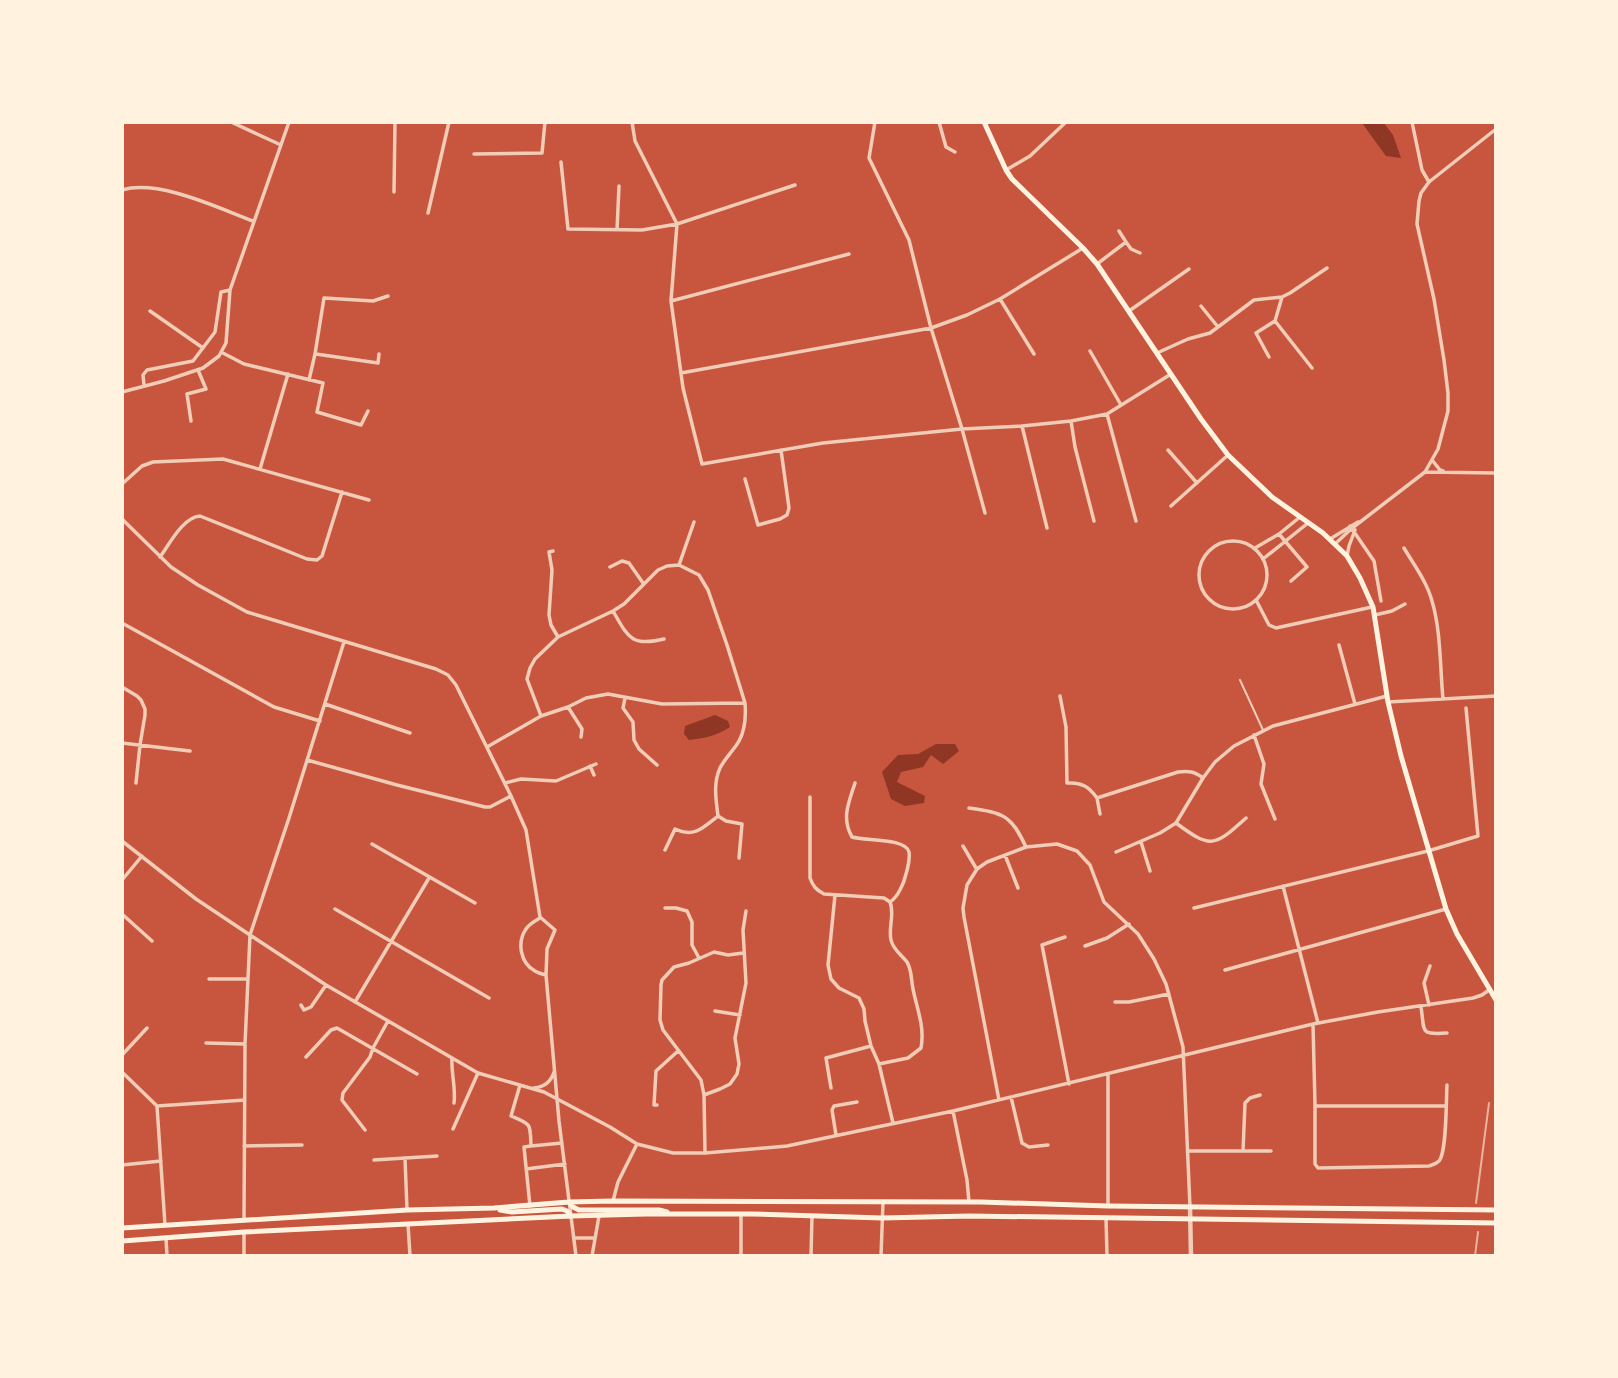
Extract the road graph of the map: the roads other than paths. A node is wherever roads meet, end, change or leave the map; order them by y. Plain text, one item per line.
1 (231, 122) edge
2 (289, 122) edge
3 (395, 122) edge
4 (449, 122) edge
5 (545, 122) edge
6 (632, 122) edge
7 (875, 122) edge
8 (939, 122) edge
9 (985, 122) edge
10 (1066, 122) edge
11 (1412, 122) edge
12 (1496, 129) edge
13 (281, 145) junction
14 (955, 152) dead end
15 (474, 154) dead end
16 (561, 162) dead end
17 (1006, 170) junction
18 (1430, 181) junction
19 (795, 185) dead end
20 (619, 186) dead end
21 (122, 190) edge
22 (394, 192) dead end
23 (428, 213) dead end
24 (253, 221) junction
25 (677, 224) junction
26 (617, 230) junction
27 (1119, 231) dead end
28 (1126, 242) junction
29 (1083, 248) junction
30 (1140, 253) dead end
31 (849, 254) dead end
32 (1097, 264) junction
33 (1189, 268) dead end
34 (1327, 268) dead end
35 (230, 290) junction
36 (387, 296) dead end
37 (1282, 297) junction
38 (1000, 299) junction
39 (671, 301) junction
40 (1201, 306) dead end
41 (150, 311) dead end
42 (1129, 311) junction
43 (1275, 321) junction
44 (1218, 327) junction
45 (931, 328) junction
46 (203, 349) junction
47 (1090, 351) dead end
48 (221, 352) junction
49 (1157, 353) junction
50 (315, 354) junction
51 (380, 354) dead end
52 (1034, 354) dead end
53 (1269, 357) dead end
54 (1312, 368) dead end
55 (198, 370) junction
56 (681, 373) junction
57 (288, 374) junction
58 (1171, 374) junction
59 (309, 380) junction
60 (144, 385) junction
61 (122, 392) edge
62 (1121, 405) junction
63 (368, 411) dead end
64 (1107, 414) junction
65 (191, 421) dead end
66 (1070, 421) junction
67 (1022, 426) junction
68 (962, 429) junction
69 (781, 450) junction
70 (1168, 450) dead end
71 (1228, 455) junction
72 (1432, 460) junction
73 (260, 469) junction
74 (1425, 472) junction
75 (1448, 472) junction
76 (1496, 474) edge
77 (745, 479) dead end
78 (1197, 483) junction
79 (122, 484) edge
80 (342, 492) junction
81 (369, 500) dead end
82 (1171, 506) dead end
83 (985, 513) dead end
84 (1369, 515) junction
85 (1300, 517) junction
86 (122, 519) edge
87 (1094, 521) dead end
88 (694, 522) dead end
89 (1136, 522) dead end
90 (1309, 522) junction
91 (1047, 528) dead end
92 (1352, 529) junction
93 (1279, 534) junction
94 (1286, 541) junction
95 (1332, 541) junction
96 (1255, 548) junction
97 (1404, 548) dead end
98 (551, 552) dead end
99 (1348, 556) junction
100 (160, 557) junction
101 (1263, 559) junction
102 (679, 565) junction
103 (610, 567) dead end
104 (1292, 581) dead end
105 (643, 583) junction
106 (1256, 600) junction
107 (1381, 601) dead end
108 (1405, 604) dead end
109 (1373, 607) junction
110 (612, 611) junction
111 (1375, 615) junction
112 (122, 623) edge
113 (558, 637) junction
114 (664, 639) dead end
115 (344, 642) junction
116 (1339, 645) dead end
117 (1240, 680) dead end
118 (122, 687) edge
119 (1060, 696) dead end
120 (1496, 696) edge
121 (625, 698) junction
122 (1387, 699) junction
123 (1443, 699) junction
124 (745, 703) junction
125 (325, 704) junction
126 (1355, 704) junction
127 (568, 707) junction
128 (1465, 708) dead end
129 (541, 716) junction
130 (320, 721) junction
131 (1263, 731) junction
132 (410, 733) dead end
133 (1254, 735) junction
134 (581, 737) dead end
135 (122, 743) edge
136 (140, 745) junction
137 (487, 747) junction
138 (190, 751) dead end
139 (307, 760) junction
140 (596, 764) dead end
141 (657, 765) dead end
142 (590, 766) junction
143 (594, 775) dead end
144 (1203, 778) junction
145 (136, 783) dead end
146 (505, 783) junction
147 (855, 783) dead end
148 (511, 796) junction
149 (810, 797) dead end
150 (1097, 799) junction
151 (969, 808) dead end
152 (1100, 814) dead end
153 (718, 816) junction
154 (1246, 818) dead end
155 (1275, 819) dead end
156 (1176, 823) junction
157 (122, 841) edge
158 (1141, 842) junction
159 (372, 844) dead end
160 (963, 846) dead end
161 (1026, 847) junction
162 (665, 850) dead end
163 (1428, 851) junction
164 (1116, 852) dead end
165 (1005, 855) junction
166 (142, 856) junction
167 (739, 858) dead end
168 (977, 869) junction
169 (1150, 871) dead end
170 (429, 878) junction
171 (122, 880) edge
172 (1283, 886) junction
173 (1018, 888) dead end
174 (835, 895) junction
175 (890, 902) junction
176 (475, 903) dead end
177 (665, 908) dead end
178 (1194, 908) dead end
179 (335, 909) dead end
180 (1446, 909) junction
181 (746, 911) dead end
182 (122, 914) edge
183 (540, 917) junction
184 (1129, 924) junction
185 (250, 935) junction
186 (1065, 937) dead end
187 (152, 941) dead end
188 (390, 942) junction
189 (1086, 946) dead end
190 (1301, 950) junction
191 (743, 953) junction
192 (699, 958) junction
193 (1430, 966) dead end
194 (1224, 970) dead end
195 (546, 975) junction
196 (209, 979) dead end
197 (248, 979) junction
198 (326, 985) junction
199 (1486, 992) junction
200 (1169, 994) junction
201 (489, 998) dead end
202 (1496, 1000) edge
203 (355, 1002) junction
204 (1115, 1002) dead end
205 (301, 1005) dead end
206 (1429, 1005) junction
207 (1421, 1007) junction
208 (715, 1011) dead end
209 (740, 1014) junction
210 (388, 1021) junction
211 (1315, 1024) junction
212 (147, 1028) dead end
213 (1447, 1033) dead end
214 (206, 1043) dead end
215 (246, 1044) junction
216 (871, 1046) junction
217 (373, 1048) junction
218 (678, 1051) junction
219 (122, 1055) edge
220 (306, 1056) dead end
221 (1183, 1056) junction
222 (452, 1058) junction
223 (879, 1064) junction
224 (555, 1071) junction
225 (122, 1072) edge
226 (478, 1073) junction
227 (416, 1074) dead end
228 (1108, 1074) junction
229 (1069, 1084) junction
230 (520, 1085) junction
231 (1447, 1085) dead end
232 (532, 1088) junction
233 (831, 1088) dead end
234 (704, 1095) junction
235 (1260, 1095) dead end
236 (1011, 1097) junction
237 (557, 1099) junction
238 (245, 1100) junction
239 (999, 1100) junction
240 (857, 1102) dead end
241 (454, 1103) dead end
242 (158, 1105) junction
243 (657, 1105) dead end
244 (1315, 1106) junction
245 (1446, 1106) junction
246 (953, 1111) junction
247 (893, 1123) junction
248 (453, 1129) dead end
249 (365, 1130) dead end
250 (836, 1135) junction
251 (562, 1143) junction
252 (637, 1144) junction
253 (302, 1145) dead end
254 (1048, 1145) dead end
255 (244, 1146) junction
256 (531, 1146) junction
257 (1189, 1151) junction
258 (1243, 1151) junction
259 (1271, 1151) dead end
260 (705, 1153) junction
261 (437, 1156) dead end
262 (405, 1158) junction
263 (374, 1160) dead end
264 (161, 1161) junction
265 (565, 1164) junction
266 (122, 1165) edge
267 (526, 1169) junction
268 (569, 1202) junction
269 (613, 1202) junction
270 (883, 1202) junction
271 (969, 1202) junction
272 (530, 1206) junction
273 (646, 1206) junction
274 (1108, 1206) junction
275 (1190, 1207) junction
276 (494, 1208) junction
277 (407, 1210) junction
278 (1496, 1210) edge
279 (600, 1212) junction
280 (673, 1214) junction
281 (741, 1214) junction
282 (812, 1215) junction
283 (571, 1216) junction
284 (881, 1218) junction
285 (1107, 1218) junction
286 (244, 1220) junction
287 (1191, 1220) junction
288 (1496, 1223) edge
289 (408, 1224) junction
290 (165, 1225) junction
291 (122, 1228) edge
292 (244, 1232) junction
293 (166, 1238) junction
294 (574, 1238) junction
295 (594, 1238) junction
296 (122, 1241) edge
297 (167, 1255) edge
298 (244, 1255) edge
299 (410, 1255) edge
300 (576, 1255) edge
301 (592, 1255) edge
302 (741, 1255) edge
303 (811, 1255) edge
304 (881, 1255) edge
305 (1107, 1255) edge
306 (1191, 1255) edge

1 - 13 street
2 - 13 street
3 - 22 street
4 - 23 street
5 - 15 street
6 - 25 street
7 - 45 street
8 - 14 street
9 - 17 main road
10 - 17 street
11 - 18 street
12 - 18 street
13 - 24 street
16 - 26 street
17 - 29 main road
18 - 72 street
19 - 25 street
20 - 26 street
21 - 24 street
24 - 35 street
25 - 26 street
25 - 39 street
27 - 28 street
28 - 30 street
28 - 32 street
29 - 32 main road
29 - 38 street
31 - 39 street
32 - 42 main road
33 - 42 street
34 - 37 street
35 - 46 street
35 - 48 street
36 - 50 street
37 - 43 street
37 - 44 street
38 - 45 street
38 - 52 street
39 - 56 street
40 - 44 street
41 - 46 street
42 - 49 main road
43 - 53 street
43 - 54 street
44 - 49 street
45 - 56 street
45 - 68 street
46 - 60 street
47 - 62 street
48 - 55 street
48 - 57 street
49 - 58 main road
50 - 51 street
50 - 59 street
55 - 60 street
55 - 65 street
56 - 69 street
57 - 59 street
57 - 73 street
58 - 62 street
58 - 71 main road
59 - 63 street
60 - 61 street
62 - 64 street
64 - 66 street
64 - 89 street
66 - 67 street
66 - 87 street
67 - 68 street
67 - 91 street
68 - 69 street
68 - 83 street
69 - 77 street
70 - 78 street
71 - 78 street
71 - 85 main road
72 - 74 street
72 - 75 street
73 - 79 street
73 - 80 street
74 - 75 street
74 - 84 street
75 - 76 street
78 - 82 street
80 - 81 street
80 - 100 street
84 - 92 street
84 - 92 street
85 - 90 main road
85 - 93 street
86 - 100 street
88 - 102 street
90 - 94 street
90 - 95 main road
92 - 95 street
92 - 99 street
92 - 107 street
93 - 94 street
93 - 96 street
94 - 101 street
94 - 104 street
95 - 99 main road
96 - 101 street
96 - 106 street
97 - 123 street
98 - 113 street
99 - 109 main road
100 - 115 street
101 - 106 street
102 - 105 street
102 - 124 street
103 - 105 street
105 - 110 street
106 - 109 street
108 - 111 street
109 - 111 main road
110 - 113 street
110 - 114 street
111 - 122 main road
112 - 130 street
113 - 129 street
115 - 125 street
115 - 137 street
116 - 126 street
117 - 131 lane
118 - 136 street
119 - 150 street
120 - 123 street
121 - 124 street
121 - 127 street
121 - 141 street
122 - 123 street
122 - 126 street
122 - 163 main road
124 - 153 street
125 - 130 street
125 - 132 street
126 - 131 street
127 - 129 street
127 - 134 street
128 - 163 street
129 - 137 street
130 - 139 street
131 - 133 street
133 - 144 street
133 - 155 street
135 - 136 street
136 - 138 street
136 - 145 street
137 - 146 street
139 - 148 street
139 - 185 street
140 - 142 street
142 - 143 street
142 - 146 street
144 - 150 street
144 - 156 street
146 - 148 street
147 - 175 street
148 - 183 street
149 - 174 street
150 - 152 street
151 - 161 street
153 - 162 street
153 - 167 street
154 - 156 street
156 - 158 street
157 - 166 street
158 - 164 street
158 - 169 street
159 - 170 street
160 - 168 street
161 - 165 street
161 - 184 street
163 - 172 street
163 - 180 main road
165 - 168 street
165 - 173 street
166 - 171 street
166 - 185 street
168 - 239 street
170 - 176 street
170 - 188 street
172 - 178 street
172 - 190 street
174 - 175 street
174 - 216 street
175 - 223 street
177 - 192 street
179 - 188 street
180 - 190 street
180 - 199 main road
181 - 191 street
182 - 187 street
183 - 195 street
183 - 195 street
184 - 189 street
184 - 200 street
185 - 197 street
185 - 198 street
186 - 229 street
188 - 201 street
188 - 203 street
190 - 194 street
190 - 211 street
191 - 192 street
191 - 209 street
192 - 218 street
193 - 206 street
195 - 224 street
196 - 197 street
197 - 215 street
198 - 203 street
198 - 205 street
199 - 202 main road
199 - 206 street
200 - 204 street
200 - 221 street
203 - 210 street
206 - 207 street
207 - 211 street
207 - 213 street
208 - 209 street
209 - 234 street
210 - 217 street
210 - 222 street
211 - 221 street
211 - 244 street
212 - 219 street
214 - 215 street
215 - 238 street
216 - 223 street
216 - 233 street
217 - 220 street
217 - 227 street
217 - 249 street
218 - 234 street
218 - 243 street
221 - 228 street
221 - 257 street
222 - 226 street
222 - 241 street
223 - 247 street
224 - 232 street
224 - 237 street
225 - 242 street
226 - 230 street
226 - 248 street
228 - 229 street
228 - 274 street
229 - 236 street
230 - 232 street
230 - 256 street
231 - 245 street
232 - 237 street
234 - 260 street
235 - 258 street
236 - 239 street
236 - 254 street
237 - 251 street
237 - 252 street
238 - 242 street
238 - 255 street
239 - 246 street
240 - 250 street
242 - 264 street
244 - 245 street
244 - 245 street
246 - 247 street
246 - 271 street
247 - 250 street
250 - 260 street
251 - 256 street
251 - 265 street
252 - 260 street
252 - 269 street
253 - 255 street
255 - 286 street
256 - 267 street
257 - 258 street
257 - 275 street
258 - 259 street
261 - 262 street
262 - 263 street
262 - 277 street
264 - 266 street
264 - 290 street
265 - 267 street
265 - 268 street
267 - 272 street
268 - 269 main road
268 - 272 main road
268 - 279 main road
268 - 283 street
269 - 273 main road
270 - 271 main road
270 - 273 main road
270 - 284 street
271 - 274 main road
272 - 276 main road
273 - 279 main road
273 - 280 main road
274 - 275 main road
275 - 278 main road
275 - 287 street
276 - 277 main road
276 - 283 main road
277 - 286 main road
279 - 280 main road
279 - 283 main road
279 - 295 street
280 - 281 main road
281 - 282 main road
281 - 302 street
282 - 284 main road
282 - 303 street
283 - 289 main road
283 - 294 street
284 - 285 main road
284 - 304 street
285 - 287 main road
285 - 305 street
286 - 290 main road
287 - 288 main road
287 - 306 street
289 - 292 main road
289 - 299 street
290 - 291 main road
292 - 293 main road
292 - 298 street
293 - 296 main road
293 - 297 street
294 - 295 street
294 - 300 street
295 - 301 street

